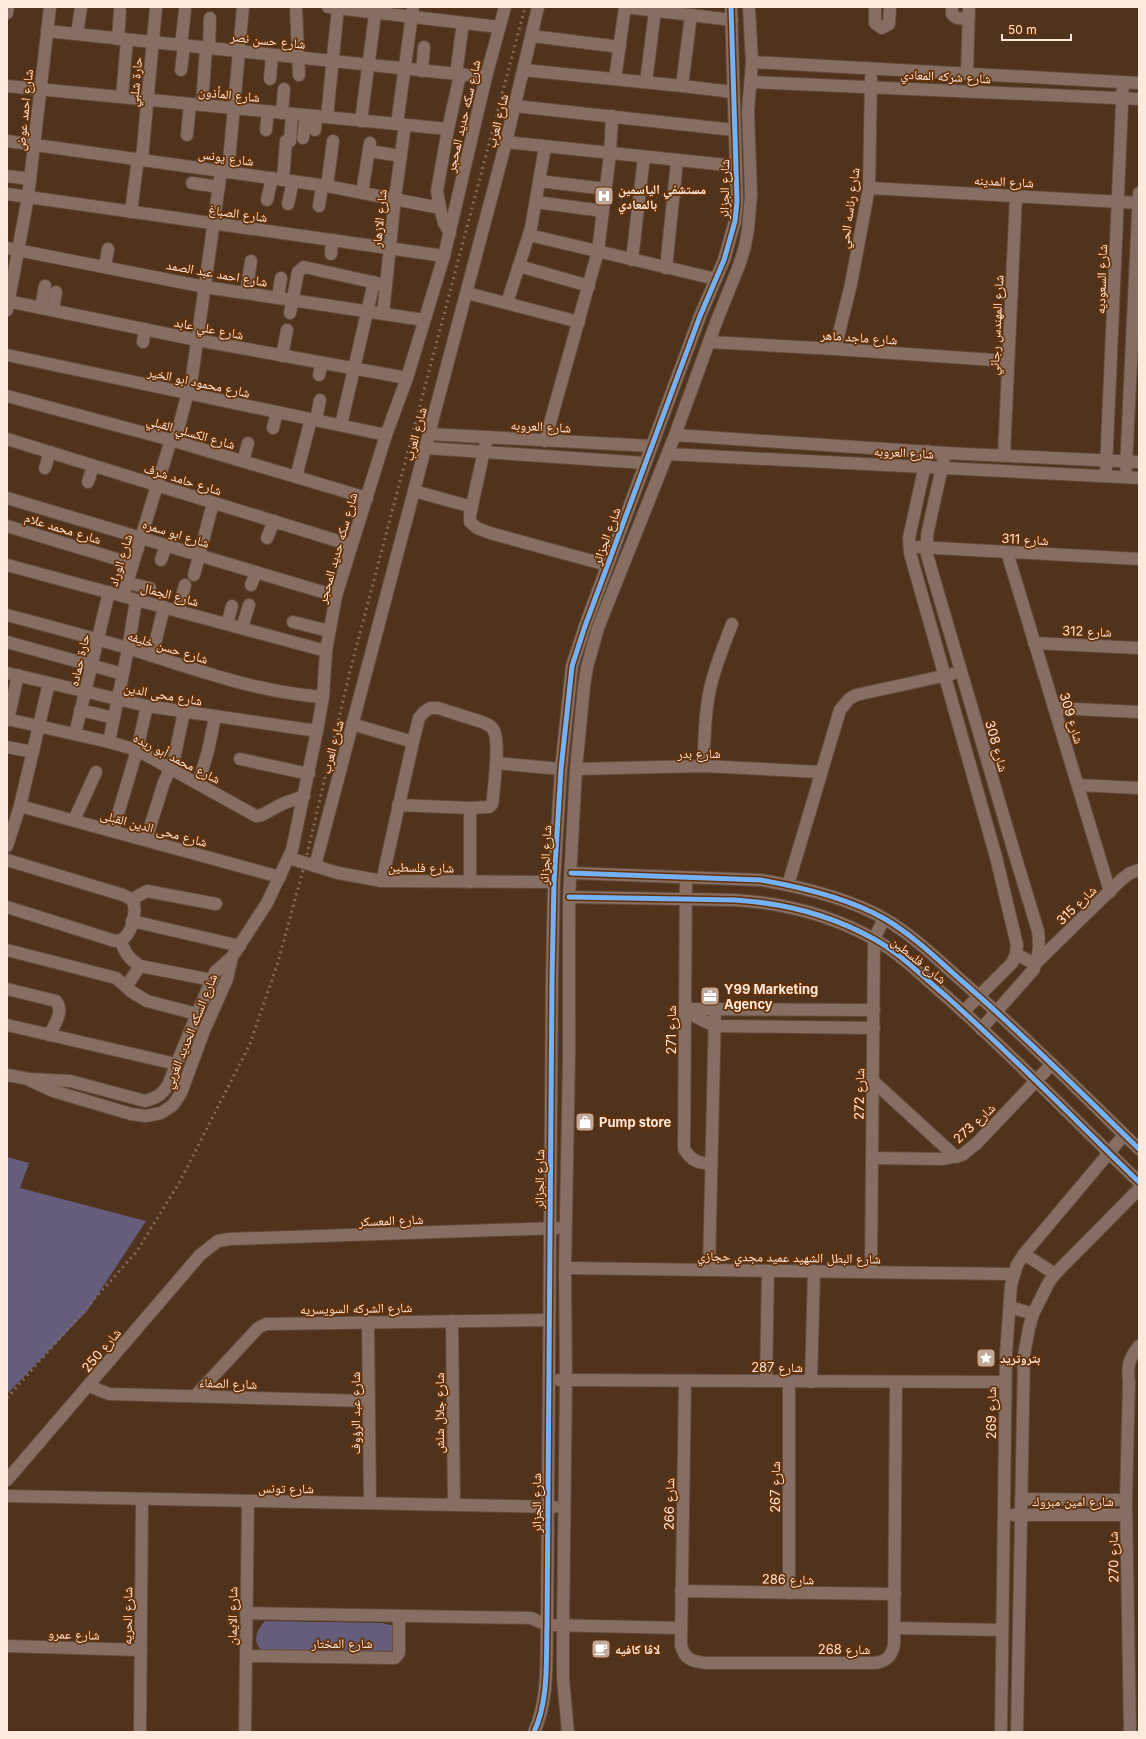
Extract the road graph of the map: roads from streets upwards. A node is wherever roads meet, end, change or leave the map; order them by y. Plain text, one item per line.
1 (8, 7) edge
2 (50, 7) edge
3 (77, 7) edge
4 (156, 7) edge
5 (243, 7) edge
6 (296, 7) edge
7 (334, 7) edge
8 (505, 7) edge
9 (538, 7) edge
10 (625, 7) edge
11 (731, 7) edge
12 (749, 7) edge
13 (875, 7) edge
14 (890, 7) edge
15 (952, 7) edge
16 (185, 10) dead end
17 (376, 10) edge
18 (120, 11) dead end
19 (655, 11) junction
20 (969, 11) edge
21 (412, 12) edge
22 (7, 13) edge
23 (691, 15) junction
24 (210, 18) dead end
25 (732, 20) junction
26 (463, 23) junction
27 (499, 28) junction
28 (47, 31) junction
29 (77, 34) junction
30 (532, 36) junction
31 (122, 39) junction
32 (153, 42) junction
33 (183, 46) junction
34 (424, 47) dead end
35 (620, 47) junction
36 (207, 48) junction
37 (239, 52) junction
38 (272, 55) junction
39 (299, 58) junction
40 (332, 61) junction
41 (752, 62) junction
42 (368, 65) junction
43 (405, 69) junction
44 (872, 69) junction
45 (181, 70) dead end
46 (524, 70) junction
47 (422, 71) junction
48 (458, 74) junction
49 (967, 74) junction
50 (299, 75) dead end
51 (486, 77) junction
52 (270, 79) dead end
53 (615, 79) junction
54 (646, 82) junction
55 (751, 82) junction
56 (1123, 82) junction
57 (1139, 83) edge
58 (7, 86) edge
59 (682, 86) junction
60 (871, 86) junction
61 (40, 89) junction
62 (284, 89) dead end
63 (733, 92) junction
64 (122, 97) junction
65 (1123, 98) junction
66 (1139, 99) edge
67 (148, 100) junction
68 (196, 105) junction
69 (515, 106) junction
70 (234, 108) junction
71 (268, 112) junction
72 (287, 114) junction
73 (316, 116) junction
74 (612, 116) junction
75 (361, 121) junction
76 (401, 125) junction
77 (448, 129) junction
78 (266, 130) dead end
79 (315, 130) dead end
80 (734, 130) junction
81 (187, 135) dead end
82 (303, 138) dead end
83 (7, 141) edge
84 (333, 141) dead end
85 (506, 142) junction
86 (34, 144) junction
87 (545, 147) junction
88 (610, 154) junction
89 (401, 156) junction
90 (644, 157) junction
91 (140, 159) junction
92 (677, 161) junction
93 (736, 166) junction
94 (224, 171) junction
95 (7, 176) edge
96 (30, 179) junction
97 (282, 180) junction
98 (539, 181) junction
99 (192, 183) dead end
100 (325, 186) junction
101 (219, 187) junction
102 (869, 188) junction
103 (606, 189) junction
104 (362, 193) junction
105 (1139, 193) edge
106 (7, 194) edge
107 (1016, 196) junction
108 (28, 197) junction
109 (395, 198) junction
110 (267, 200) dead end
111 (536, 202) junction
112 (1118, 202) junction
113 (1138, 203) edge
114 (288, 204) dead end
115 (319, 206) dead end
116 (440, 208) junction
117 (603, 211) junction
118 (131, 212) junction
119 (214, 223) junction
120 (450, 233) junction
121 (529, 235) junction
122 (332, 240) junction
123 (7, 248) edge
124 (390, 248) junction
125 (108, 249) dead end
126 (19, 251) junction
127 (598, 252) junction
128 (331, 254) dead end
129 (444, 256) junction
130 (632, 260) junction
131 (251, 261) dead end
132 (519, 266) junction
133 (105, 267) junction
134 (666, 268) junction
135 (281, 278) dead end
136 (716, 279) junction
137 (380, 284) junction
138 (589, 286) junction
139 (205, 287) junction
140 (246, 293) junction
141 (466, 293) junction
142 (278, 298) junction
143 (707, 299) junction
144 (293, 300) junction
145 (725, 300) junction
146 (507, 303) junction
147 (8, 304) edge
148 (41, 308) junction
149 (53, 310) junction
150 (368, 312) junction
151 (290, 313) dead end
152 (383, 314) junction
153 (700, 316) junction
154 (424, 320) junction
155 (717, 320) junction
156 (579, 322) junction
157 (145, 330) junction
158 (287, 330) dead end
159 (197, 340) junction
160 (143, 342) dead end
161 (709, 342) junction
162 (835, 349) junction
163 (7, 355) edge
164 (286, 360) junction
165 (1008, 361) junction
166 (322, 363) junction
167 (1111, 364) junction
168 (1135, 365) edge
169 (355, 368) junction
170 (319, 376) dead end
171 (407, 378) junction
172 (189, 394) junction
173 (7, 396) edge
174 (320, 400) dead end
175 (277, 412) junction
176 (313, 420) junction
177 (341, 425) junction
178 (273, 428) dead end
179 (429, 434) junction
180 (386, 435) junction
181 (675, 435) junction
182 (487, 437) junction
183 (7, 439) edge
184 (545, 440) junction
185 (173, 441) junction
186 (248, 443) dead end
187 (651, 446) junction
188 (426, 448) junction
189 (928, 451) junction
190 (50, 452) junction
191 (484, 452) junction
192 (945, 453) junction
193 (668, 454) junction
194 (1004, 455) junction
195 (1107, 460) junction
196 (1127, 461) junction
197 (1139, 462) edge
198 (645, 463) junction
199 (241, 465) junction
200 (93, 466) junction
201 (925, 467) junction
202 (45, 468) dead end
203 (942, 468) junction
204 (1106, 476) junction
205 (296, 477) junction
206 (1126, 478) junction
207 (1139, 478) edge
208 (88, 482) dead end
209 (157, 485) junction
210 (414, 491) junction
211 (7, 498) edge
212 (367, 498) junction
213 (214, 503) junction
214 (472, 507) junction
215 (274, 521) junction
216 (7, 526) edge
217 (141, 537) junction
218 (267, 538) dead end
219 (166, 545) junction
220 (351, 545) junction
221 (909, 546) junction
222 (926, 548) junction
223 (1006, 552) junction
224 (199, 555) junction
225 (1139, 559) edge
226 (161, 560) dead end
227 (133, 564) junction
228 (7, 565) edge
229 (607, 566) junction
230 (256, 572) junction
231 (194, 575) dead end
232 (127, 583) junction
233 (185, 585) dead end
234 (251, 585) dead end
235 (150, 588) dead end
236 (109, 592) junction
237 (123, 596) junction
238 (336, 596) junction
239 (136, 600) junction
240 (249, 605) dead end
241 (232, 606) dead end
242 (164, 607) junction
243 (178, 611) junction
244 (7, 615) edge
245 (293, 622) dead end
246 (227, 624) junction
247 (732, 624) dead end
248 (242, 628) junction
249 (329, 631) junction
250 (98, 640) junction
251 (7, 642) edge
252 (1034, 643) junction
253 (1139, 648) edge
254 (128, 649) junction
255 (326, 651) junction
256 (152, 656) junction
257 (92, 665) junction
258 (960, 671) junction
259 (13, 674) edge
260 (123, 674) junction
261 (945, 676) junction
262 (49, 683) junction
263 (85, 693) junction
264 (323, 697) junction
265 (118, 700) junction
266 (147, 706) junction
267 (1054, 708) junction
268 (80, 710) junction
269 (184, 712) junction
270 (1139, 712) edge
271 (215, 717) junction
272 (114, 718) junction
273 (7, 720) edge
274 (975, 720) junction
275 (352, 724) junction
276 (958, 724) junction
277 (39, 726) junction
278 (317, 731) junction
279 (75, 734) junction
280 (109, 742) junction
281 (412, 742) junction
282 (7, 747) edge
283 (137, 750) junction
284 (33, 752) junction
285 (240, 759) dead end
286 (496, 763) junction
287 (703, 766) junction
288 (561, 768) junction
289 (576, 769) junction
290 (170, 770) junction
291 (96, 772) dead end
292 (821, 772) junction
293 (308, 774) junction
294 (993, 782) junction
295 (198, 784) junction
296 (1078, 785) junction
297 (976, 787) junction
298 (1139, 788) edge
299 (304, 796) junction
300 (398, 805) junction
301 (20, 806) junction
302 (470, 808) junction
303 (74, 820) junction
304 (113, 831) junction
305 (146, 840) junction
306 (7, 846) edge
307 (1014, 852) junction
308 (996, 857) junction
309 (290, 858) junction
310 (7, 860) edge
311 (315, 866) junction
312 (1139, 870) edge
313 (571, 873) junction
314 (280, 877) junction
315 (686, 878) junction
316 (382, 881) junction
317 (470, 882) junction
318 (554, 882) junction
319 (788, 885) junction
320 (1110, 892) junction
321 (570, 897) junction
322 (832, 898) junction
323 (686, 899) junction
324 (133, 902) junction
325 (216, 904) dead end
326 (7, 908) edge
327 (826, 917) junction
328 (884, 919) junction
329 (132, 921) junction
330 (874, 939) junction
331 (122, 940) junction
332 (240, 946) junction
333 (7, 950) edge
334 (1016, 954) junction
335 (232, 957) junction
336 (1035, 964) junction
337 (140, 966) junction
338 (212, 980) junction
339 (126, 987) junction
340 (7, 989) edge
341 (979, 996) junction
342 (685, 1009) junction
343 (715, 1009) junction
344 (874, 1010) junction
345 (997, 1011) junction
346 (963, 1012) junction
347 (197, 1014) junction
348 (7, 1025) edge
349 (714, 1026) junction
350 (874, 1028) junction
351 (981, 1029) junction
352 (50, 1035) junction
353 (176, 1064) junction
354 (1052, 1064) junction
355 (7, 1075) edge
356 (29, 1079) junction
357 (551, 1079) junction
358 (568, 1079) junction
359 (873, 1081) junction
360 (1036, 1081) junction
361 (1124, 1135) junction
362 (1139, 1149) edge
363 (1109, 1152) junction
364 (956, 1157) junction
365 (872, 1158) junction
366 (711, 1163) junction
367 (568, 1179) junction
368 (550, 1180) junction
369 (1139, 1182) edge
370 (1139, 1188) edge
371 (566, 1228) junction
372 (549, 1229) junction
373 (218, 1242) joint
374 (1024, 1254) junction
375 (565, 1268) junction
376 (709, 1270) junction
377 (768, 1270) junction
378 (814, 1271) junction
379 (871, 1271) junction
380 (1013, 1274) junction
381 (1055, 1274) junction
382 (1010, 1307) junction
383 (1034, 1314) junction
384 (549, 1320) junction
385 (452, 1321) junction
386 (368, 1322) junction
387 (1139, 1346) edge
388 (1139, 1372) edge
389 (548, 1380) junction
390 (566, 1380) junction
391 (685, 1381) junction
392 (766, 1381) junction
393 (789, 1381) junction
394 (91, 1382) junction
395 (811, 1382) junction
396 (896, 1382) junction
397 (1005, 1382) junction
398 (1129, 1382) junction
399 (195, 1396) junction
400 (369, 1401) junction
401 (7, 1480) edge
402 (7, 1496) edge
403 (1021, 1499) junction
404 (142, 1500) junction
405 (1126, 1500) junction
406 (248, 1501) junction
407 (370, 1504) junction
408 (454, 1505) junction
409 (547, 1507) junction
410 (564, 1507) junction
411 (1004, 1515) junction
412 (1020, 1515) junction
413 (1126, 1515) junction
414 (681, 1591) junction
415 (789, 1593) junction
416 (895, 1594) junction
417 (246, 1613) junction
418 (399, 1616) junction
419 (547, 1625) junction
420 (563, 1625) junction
421 (681, 1628) junction
422 (895, 1628) junction
423 (1002, 1630) junction
424 (7, 1646) edge
425 (141, 1650) junction
426 (246, 1656) junction
427 (1134, 1666) edge
428 (140, 1732) edge
429 (245, 1732) edge
430 (534, 1732) edge
431 (568, 1732) edge
432 (1001, 1732) edge
433 (1017, 1732) edge
434 (1130, 1732) edge

1 - 22 street
2 - 28 street, شارع احمد عوض
3 - 29 street
4 - 32 street, حارة شلبي
5 - 37 street, شارع الوراد
6 - 39 street
7 - 17 street
7 - 40 street
8 - 27 street, شارع سكه حديد المحجر
9 - 30 street, شارع العرب
10 - 19 street
10 - 35 street
11 - 25 street, شارع الجزائر
12 - 41 street, شارع الجزائر
13 - 14 street
15 - 20 street
16 - 33 street
17 - 21 street
17 - 42 street
18 - 31 street
19 - 23 street
19 - 54 street
20 - 49 street
21 - 26 street
21 - 43 street, شارع الازهار
23 - 25 street
23 - 59 street
24 - 36 street
25 - 63 street, شارع الجزائر
26 - 27 street
26 - 48 street, شارع سكه حديد المحجر
27 - 51 street, شارع سكه حديد المحجر
28 - 29 street, شارع حسن نصر
28 - 61 street, شارع احمد عوض
29 - 31 street, شارع حسن نصر
30 - 35 street
30 - 46 street, شارع العرب
31 - 32 street, شارع حسن نصر
31 - 64 street
32 - 33 street, شارع حسن نصر
32 - 67 street, حارة شلبي
33 - 36 street, شارع حسن نصر
33 - 45 street
34 - 47 street
35 - 53 street
36 - 37 street, شارع حسن نصر
36 - 68 street
37 - 38 street, شارع حسن نصر
37 - 70 street, شارع الوراد
38 - 39 street, شارع حسن نصر
38 - 52 street
39 - 40 street, شارع حسن نصر
39 - 50 street
40 - 42 street, شارع حسن نصر
40 - 73 street
41 - 44 street, شارع شركه المعادي
41 - 55 street, شارع الجزائر
42 - 43 street, شارع حسن نصر
42 - 75 street
43 - 47 street, شارع حسن نصر
43 - 76 street, شارع الازهار
44 - 49 street, شارع شركه المعادي
44 - 60 street, شارع رئاسه الحي
46 - 53 street
46 - 69 street, شارع العرب
47 - 48 street, شارع حسن نصر
48 - 51 street, شارع حسن نصر
48 - 77 street, شارع سكه حديد المحجر
49 - 56 street, شارع شركه المعادي
51 - 120 street, شارع سكه حديد المحجر
53 - 54 street
54 - 59 street
55 - 60 street, شارع شركه المعادي
55 - 145 street, شارع الجزائر
56 - 57 street, شارع شركه المعادي
56 - 65 street, شارع السعوديه
58 - 61 street, شارع المأذون
59 - 63 street
60 - 65 street, شارع شركه المعادي
60 - 102 street, شارع رئاسه الحي
61 - 64 street, شارع المأذون
61 - 86 street, شارع احمد عوض
62 - 72 street
63 - 80 street, شارع الجزائر
64 - 67 street, شارع المأذون
65 - 66 street, شارع شركه المعادي
65 - 112 street, شارع السعوديه
67 - 68 street, شارع المأذون
67 - 91 street, حارة شلبي
68 - 70 street, شارع المأذون
68 - 81 street
69 - 74 street
69 - 85 street, شارع العرب
70 - 71 street, شارع المأذون
70 - 94 street, شارع الوراد
71 - 72 street, شارع المأذون
71 - 78 street
72 - 73 street, شارع المأذون
72 - 97 street
73 - 75 street, شارع المأذون
73 - 79 street
73 - 82 street
74 - 80 street
74 - 88 street
75 - 76 street, شارع المأذون
76 - 77 street, شارع المأذون
76 - 89 street, شارع الازهار
77 - 116 street, شارع سكه حديد المحجر
80 - 93 street, شارع الجزائر
83 - 86 street, شارع يونس
84 - 100 street
85 - 87 street
85 - 141 street, شارع العرب
86 - 91 street, شارع يونس
86 - 96 street, شارع احمد عوض
87 - 88 street
87 - 98 street
88 - 90 street
88 - 103 street
89 - 104 street
89 - 109 street, شارع الازهار
90 - 92 street
90 - 130 street
91 - 94 street, شارع يونس
91 - 118 street, حارة شلبي
92 - 93 street
92 - 134 street
93 - 136 street, شارع الجزائر
94 - 97 street, شارع يونس
94 - 101 street, شارع الوراد
95 - 96 street
96 - 108 street, شارع احمد عوض
97 - 100 street, شارع يونس
97 - 110 street
97 - 114 street
98 - 103 street
98 - 111 street
99 - 101 street
100 - 104 street, شارع يونس
100 - 115 street
101 - 119 street, شارع الوراد
102 - 107 street, شارع المدينه
102 - 162 street, شارع رئاسه الحي
103 - 117 street
104 - 109 street, شارع يونس
105 - 113 street
106 - 108 street, شارع الصباغ
107 - 112 street, شارع المدينه
107 - 165 street, شارع المهندس رجائي
108 - 118 street, شارع الصباغ
108 - 126 street, شارع احمد عوض
109 - 116 street, شارع يونس
109 - 124 street, شارع الازهار
111 - 117 street
111 - 121 street
112 - 113 street, شارع المدينه
112 - 167 street, شارع السعوديه
113 - 168 street
116 - 120 street, شارع سكه حديد المحجر
117 - 127 street
118 - 119 street, شارع الصباغ
119 - 122 street, شارع الصباغ
119 - 139 street, شارع الوراد
120 - 129 street, شارع سكه حديد المحجر
121 - 127 street
121 - 132 street
122 - 124 street, شارع الصباغ
122 - 128 street
123 - 126 street, شارع احمد عبد الصمد
124 - 129 street, شارع الصباغ
124 - 137 street, شارع الازهار
125 - 133 street
126 - 133 street, شارع احمد عبد الصمد
126 - 147 street, شارع احمد عوض
127 - 130 street
127 - 138 street
129 - 154 street, شارع سكه حديد المحجر
130 - 134 street
131 - 140 street
132 - 138 street
132 - 146 street
133 - 139 street, شارع احمد عبد الصمد
134 - 136 street
135 - 142 street
136 - 143 street, شارع الجزائر
137 - 144 street
137 - 150 street
137 - 152 street, شارع الازهار
138 - 156 street
139 - 140 street, شارع احمد عبد الصمد
139 - 159 street, شارع الوراد
140 - 142 street, شارع احمد عبد الصمد
141 - 146 street
141 - 179 street, شارع العرب
142 - 144 street, شارع احمد عبد الصمد
143 - 145 street
143 - 153 street, شارع الجزائر
144 - 150 street, شارع احمد عبد الصمد
144 - 151 street
145 - 155 street, شارع الجزائر
146 - 156 street
147 - 148 street, شارع علي عابد
148 - 149 street, شارع علي عابد
148 - 149 street
149 - 157 street, شارع علي عابد
150 - 152 street, شارع احمد عبد الصمد
150 - 169 street
152 - 154 street, شارع احمد عبد الصمد
153 - 155 street
153 - 187 street, شارع الجزائر
154 - 171 street, شارع سكه حديد المحجر
155 - 161 street, شارع الجزائر
156 - 184 street
157 - 159 street, شارع علي عابد
157 - 160 street
158 - 164 street
159 - 164 street, شارع علي عابد
159 - 172 street, شارع الوراد
161 - 162 street, شارع ماجد ماهر
161 - 181 street, شارع الجزائر
162 - 165 street, شارع ماجد ماهر
163 - 172 street, شارع محمود ابو الخير
164 - 166 street, شارع علي عابد
165 - 194 street, شارع المهندس رجائي
166 - 169 street, شارع علي عابد
166 - 170 street
167 - 168 street
167 - 195 street, شارع السعوديه
168 - 196 street
169 - 171 street, شارع علي عابد
169 - 177 street
171 - 180 street, شارع سكه حديد المحجر
172 - 175 street, شارع محمود ابو الخير
172 - 185 street, شارع الوراد
173 - 185 street, شارع الكسلي القبلي
174 - 176 street
175 - 176 street, شارع محمود ابو الخير
175 - 178 street
176 - 177 street, شارع محمود ابو الخير
176 - 205 street
177 - 180 street, شارع محمود ابو الخير
179 - 182 street, شارع العروبه
179 - 188 street, شارع العرب
180 - 212 street, شارع سكه حديد المحجر
181 - 189 street, شارع العروبه
181 - 193 street, شارع الجزائر
182 - 184 street, شارع العروبه
182 - 191 street
183 - 190 street, شارع حامد شرف
184 - 187 street, شارع العروبه
185 - 199 street, شارع الكسلي القبلي
185 - 209 street, شارع الوراد
186 - 199 street
187 - 198 street, شارع الجزائر
188 - 191 street
188 - 210 street, شارع العرب
189 - 192 street, شارع العروبه
189 - 201 street
190 - 200 street, شارع حامد شرف
190 - 202 street
191 - 198 street
191 - 214 street
192 - 194 street, شارع العروبه
192 - 203 street, شارع 308
193 - 201 street, شارع العروبه
193 - 289 street, شارع الجزائر
194 - 195 street, شارع العروبه
195 - 196 street, شارع العروبه
195 - 204 street, شارع السعوديه
196 - 197 street, شارع العروبه
196 - 206 street
198 - 229 street, شارع الجزائر
199 - 205 street, شارع الكسلي القبلي
200 - 208 street
200 - 209 street, شارع حامد شرف
201 - 203 street, شارع العروبه
201 - 221 street
203 - 204 street, شارع العروبه
203 - 222 street, شارع 308
204 - 206 street, شارع العروبه
205 - 212 street, شارع الكسلي القبلي
206 - 207 street, شارع العروبه
209 - 213 street, شارع حامد شرف
209 - 217 street, شارع الوراد
210 - 214 street
210 - 275 street, شارع العرب
211 - 217 street, شارع ابو سمره
212 - 220 street, شارع سكه حديد المحجر
213 - 215 street, شارع حامد شرف
213 - 224 street
214 - 229 street
215 - 218 street
215 - 220 street, شارع حامد شرف
216 - 227 street, شارع محمد علام
217 - 219 street, شارع ابو سمره
217 - 227 street, شارع الوراد
219 - 224 street, شارع ابو سمره
219 - 226 street
220 - 238 street, شارع سكه حديد المحجر
221 - 222 street, شارع 311
221 - 261 street
222 - 223 street, شارع 311
222 - 258 street, شارع 308
223 - 225 street, شارع 311
223 - 252 street, شارع 309
224 - 230 street, شارع ابو سمره
224 - 231 street
227 - 232 street, شارع الوراد
228 - 236 street, شارع الجمال
229 - 288 street, شارع الجزائر
230 - 234 street
230 - 238 street, شارع ابو سمره
232 - 235 street
232 - 237 street, شارع الوراد
233 - 243 street
236 - 237 street, شارع الجمال
236 - 250 street, حارة حماده
237 - 239 street, شارع الجمال
238 - 249 street, شارع سكه حديد المحجر
239 - 242 street, شارع الجمال
239 - 254 street
240 - 248 street
241 - 246 street
242 - 243 street, شارع الجمال
242 - 256 street
243 - 246 street, شارع الجمال
244 - 250 street, شارع حسن خليفه
245 - 249 street
246 - 248 street, شارع الجمال
247 - 287 street
248 - 255 street, شارع الجمال
249 - 255 street, شارع سكه حديد المحجر
250 - 254 street, شارع حسن خليفه
250 - 257 street, حارة حماده
251 - 257 street
252 - 253 street, شارع 312
252 - 267 street, شارع 309
254 - 256 street, شارع حسن خليفه
254 - 260 street
255 - 264 street, شارع سكه حديد المحجر
256 - 264 street, شارع حسن خليفه
257 - 260 street
257 - 263 street, حارة حماده
258 - 261 street
258 - 274 street, شارع 308
259 - 262 street, شارع محى الدين
259 - 273 street
260 - 265 street
261 - 276 street
261 - 292 street
262 - 263 street, شارع محى الدين
262 - 277 street
263 - 265 street, شارع محى الدين
263 - 268 street, حارة حماده
264 - 278 street, شارع سكه حديد المحجر
265 - 266 street, شارع محى الدين
265 - 272 street
266 - 269 street, شارع محى الدين
266 - 283 street
267 - 270 street
267 - 296 street, شارع 309
268 - 272 street
268 - 279 street, حارة حماده
269 - 271 street, شارع محى الدين
269 - 290 street
271 - 278 street, شارع محى الدين
271 - 295 street
272 - 280 street
273 - 277 street, شارع محمد أبو ريده
274 - 276 street
274 - 294 street, شارع 308
275 - 281 street
275 - 311 street, شارع العرب
276 - 297 street
277 - 279 street, شارع محمد أبو ريده
277 - 284 street
278 - 293 street, شارع سكه حديد المحجر
279 - 280 street, شارع محمد أبو ريده
280 - 283 street, شارع محمد أبو ريده
281 - 286 street
281 - 300 street
282 - 284 street
283 - 290 street, شارع محمد أبو ريده
283 - 304 street
284 - 301 street
285 - 293 street
286 - 288 street
286 - 302 street
287 - 289 street, شارع بدر
287 - 292 street, شارع بدر
288 - 318 street, شارع الجزائر
289 - 313 street, شارع الجزائر
290 - 295 street, شارع محمد أبو ريده
290 - 305 street
291 - 303 street
292 - 319 street
293 - 299 street, شارع سكه حديد المحجر
294 - 297 street
294 - 307 street, شارع 308
295 - 299 street, شارع محمد أبو ريده
296 - 298 street
296 - 320 street, شارع 309
297 - 308 street
299 - 309 street, شارع سكه حديد المحجر
300 - 302 street
300 - 316 street
301 - 303 street, شارع محى الدين القبلى
301 - 306 street
302 - 317 street
303 - 304 street, شارع محى الدين القبلى
304 - 305 street, شارع محى الدين القبلى
305 - 314 street, شارع محى الدين القبلى
307 - 308 street
307 - 336 street, شارع 308
308 - 334 street
309 - 311 street, شارع فلسطين
309 - 314 street, شارع سكه حديد المحجر
310 - 324 street
311 - 316 street, شارع فلسطين
312 - 320 street, شارع 315
313 - 315 street, شارع فلسطين
313 - 321 street, شارع الجزائر
314 - 332 street, شارع السكه الحديد الغربي
315 - 319 street, شارع فلسطين
315 - 323 street, شارع 271
316 - 317 street, شارع فلسطين
317 - 318 street, شارع فلسطين
318 - 357 street, شارع الجزائر
319 - 322 street, شارع فلسطين
320 - 336 street, شارع 315
321 - 323 street, شارع فلسطين
321 - 358 street, شارع الجزائر
322 - 327 street
322 - 328 street, شارع فلسطين
323 - 327 street, شارع فلسطين
323 - 342 street, شارع 271
324 - 325 street
324 - 329 street
326 - 331 street
327 - 330 street, شارع فلسطين
328 - 330 street, شارع 272
328 - 341 street, شارع فلسطين
329 - 331 street
329 - 332 street
330 - 344 street, شارع 272
330 - 346 street, شارع فلسطين
331 - 337 street
332 - 335 street, شارع السكه الحديد الغربي
333 - 339 street
334 - 336 street
334 - 341 street
335 - 338 street, شارع السكه الحديد الغربي
335 - 356 street, شارع السكه الحديد الغربي
336 - 345 street, شارع 308
337 - 338 street
337 - 339 street
338 - 347 street, شارع السكه الحديد الغربي
339 - 347 street
340 - 352 street
341 - 345 street, شارع فلسطين
341 - 346 street
342 - 343 street
342 - 349 street
342 - 366 street, شارع 271
343 - 344 street
343 - 349 street
344 - 350 street, شارع 272
345 - 351 street, شارع 308
345 - 354 street, شارع فلسطين
346 - 351 street, شارع فلسطين
347 - 353 street, شارع السكه الحديد الغربي
348 - 352 street
349 - 350 street
349 - 366 street
350 - 359 street, شارع 272
351 - 360 street, شارع فلسطين
352 - 353 street
353 - 356 street, شارع السكه الحديد الغربي
354 - 360 street, شارع 273
354 - 361 street, شارع فلسطين
355 - 356 street, شارع السكه الحديد الغربي
357 - 358 street
357 - 368 street, شارع الجزائر
358 - 367 street, شارع الجزائر
359 - 364 street
359 - 365 street, شارع 272
360 - 363 street, شارع فلسطين
360 - 364 street, شارع 273
361 - 362 street, شارع فلسطين
361 - 363 street, شارع 269
363 - 369 street, شارع فلسطين
363 - 374 street, شارع 269
364 - 365 street, شارع 273
365 - 379 street, شارع 272
366 - 376 street
367 - 368 street
367 - 371 street, شارع الجزائر
368 - 372 street, شارع الجزائر
370 - 381 street
371 - 372 street, شارع المعسكر
371 - 375 street, شارع الجزائر
372 - 373 street, شارع المعسكر
372 - 384 street, شارع الجزائر
373 - 394 street, شارع 250
374 - 380 street, شارع 269
374 - 381 street
375 - 376 street, شارع البطل الشهيد عميد مجدي حجازي
375 - 390 street, شارع الجزائر
376 - 377 street, شارع البطل الشهيد عميد مجدي حجازي
377 - 378 street, شارع البطل الشهيد عميد مجدي حجازي
377 - 392 street
378 - 379 street, شارع البطل الشهيد عميد مجدي حجازي
378 - 395 street
379 - 380 street, شارع البطل الشهيد عميد مجدي حجازي
380 - 382 street, شارع 269
381 - 383 street
382 - 383 street
382 - 397 street, شارع 269
383 - 403 street
384 - 385 street, شارع الشركه السويسريه
384 - 389 street, شارع الجزائر
385 - 386 street, شارع الشركه السويسريه
385 - 408 street, شارع جلال شلش
386 - 399 street, شارع الشركه السويسريه
386 - 400 street, شارع عبد الرؤوف
387 - 398 street, شارع 270
388 - 398 street
389 - 390 street, شارع 287
389 - 409 street, شارع الجزائر
390 - 391 street, شارع 287
390 - 410 street, شارع الجزائر
391 - 392 street, شارع 287
391 - 414 street, شارع 266
392 - 393 street, شارع 287
393 - 395 street, شارع 287
393 - 415 street, شارع 267
394 - 399 street, شارع الصفاء
394 - 401 street, شارع 250
395 - 396 street, شارع 287
396 - 397 street, شارع 287
396 - 416 street, شارع 268
397 - 411 street, شارع 269
398 - 405 street, شارع 270
399 - 400 street, شارع الصفاء
400 - 407 street, شارع عبد الرؤوف
402 - 404 street, شارع تونس
403 - 405 street, شارع امين مبروك
403 - 412 street
404 - 406 street, شارع تونس
404 - 425 street, شارع الحريه
405 - 413 street, شارع 270
406 - 407 street, شارع تونس
406 - 417 street, شارع الايمان
407 - 408 street, شارع تونس
408 - 409 street, شارع تونس
409 - 410 street, شارع تونس
409 - 419 street, شارع الجزائر
410 - 420 street, شارع الجزائر
411 - 412 street, شارع امين مبروك
411 - 423 street, شارع 269
412 - 413 street, شارع امين مبروك
412 - 433 street
413 - 427 street, شارع 270
414 - 415 street, شارع 286
414 - 421 street, شارع 266
415 - 416 street, شارع 286
416 - 422 street, شارع 268
417 - 418 street
417 - 426 street, شارع الايمان
418 - 419 street
418 - 426 street, شارع المختار
419 - 420 street
419 - 430 street, شارع الجزائر
420 - 421 street
420 - 431 street, شارع الجزائر
421 - 422 street, شارع 268
422 - 423 street
423 - 432 street, شارع 269
424 - 425 street, شارع عمرو
425 - 428 street, شارع الحريه
426 - 429 street, شارع الايمان
427 - 434 street, شارع 270

